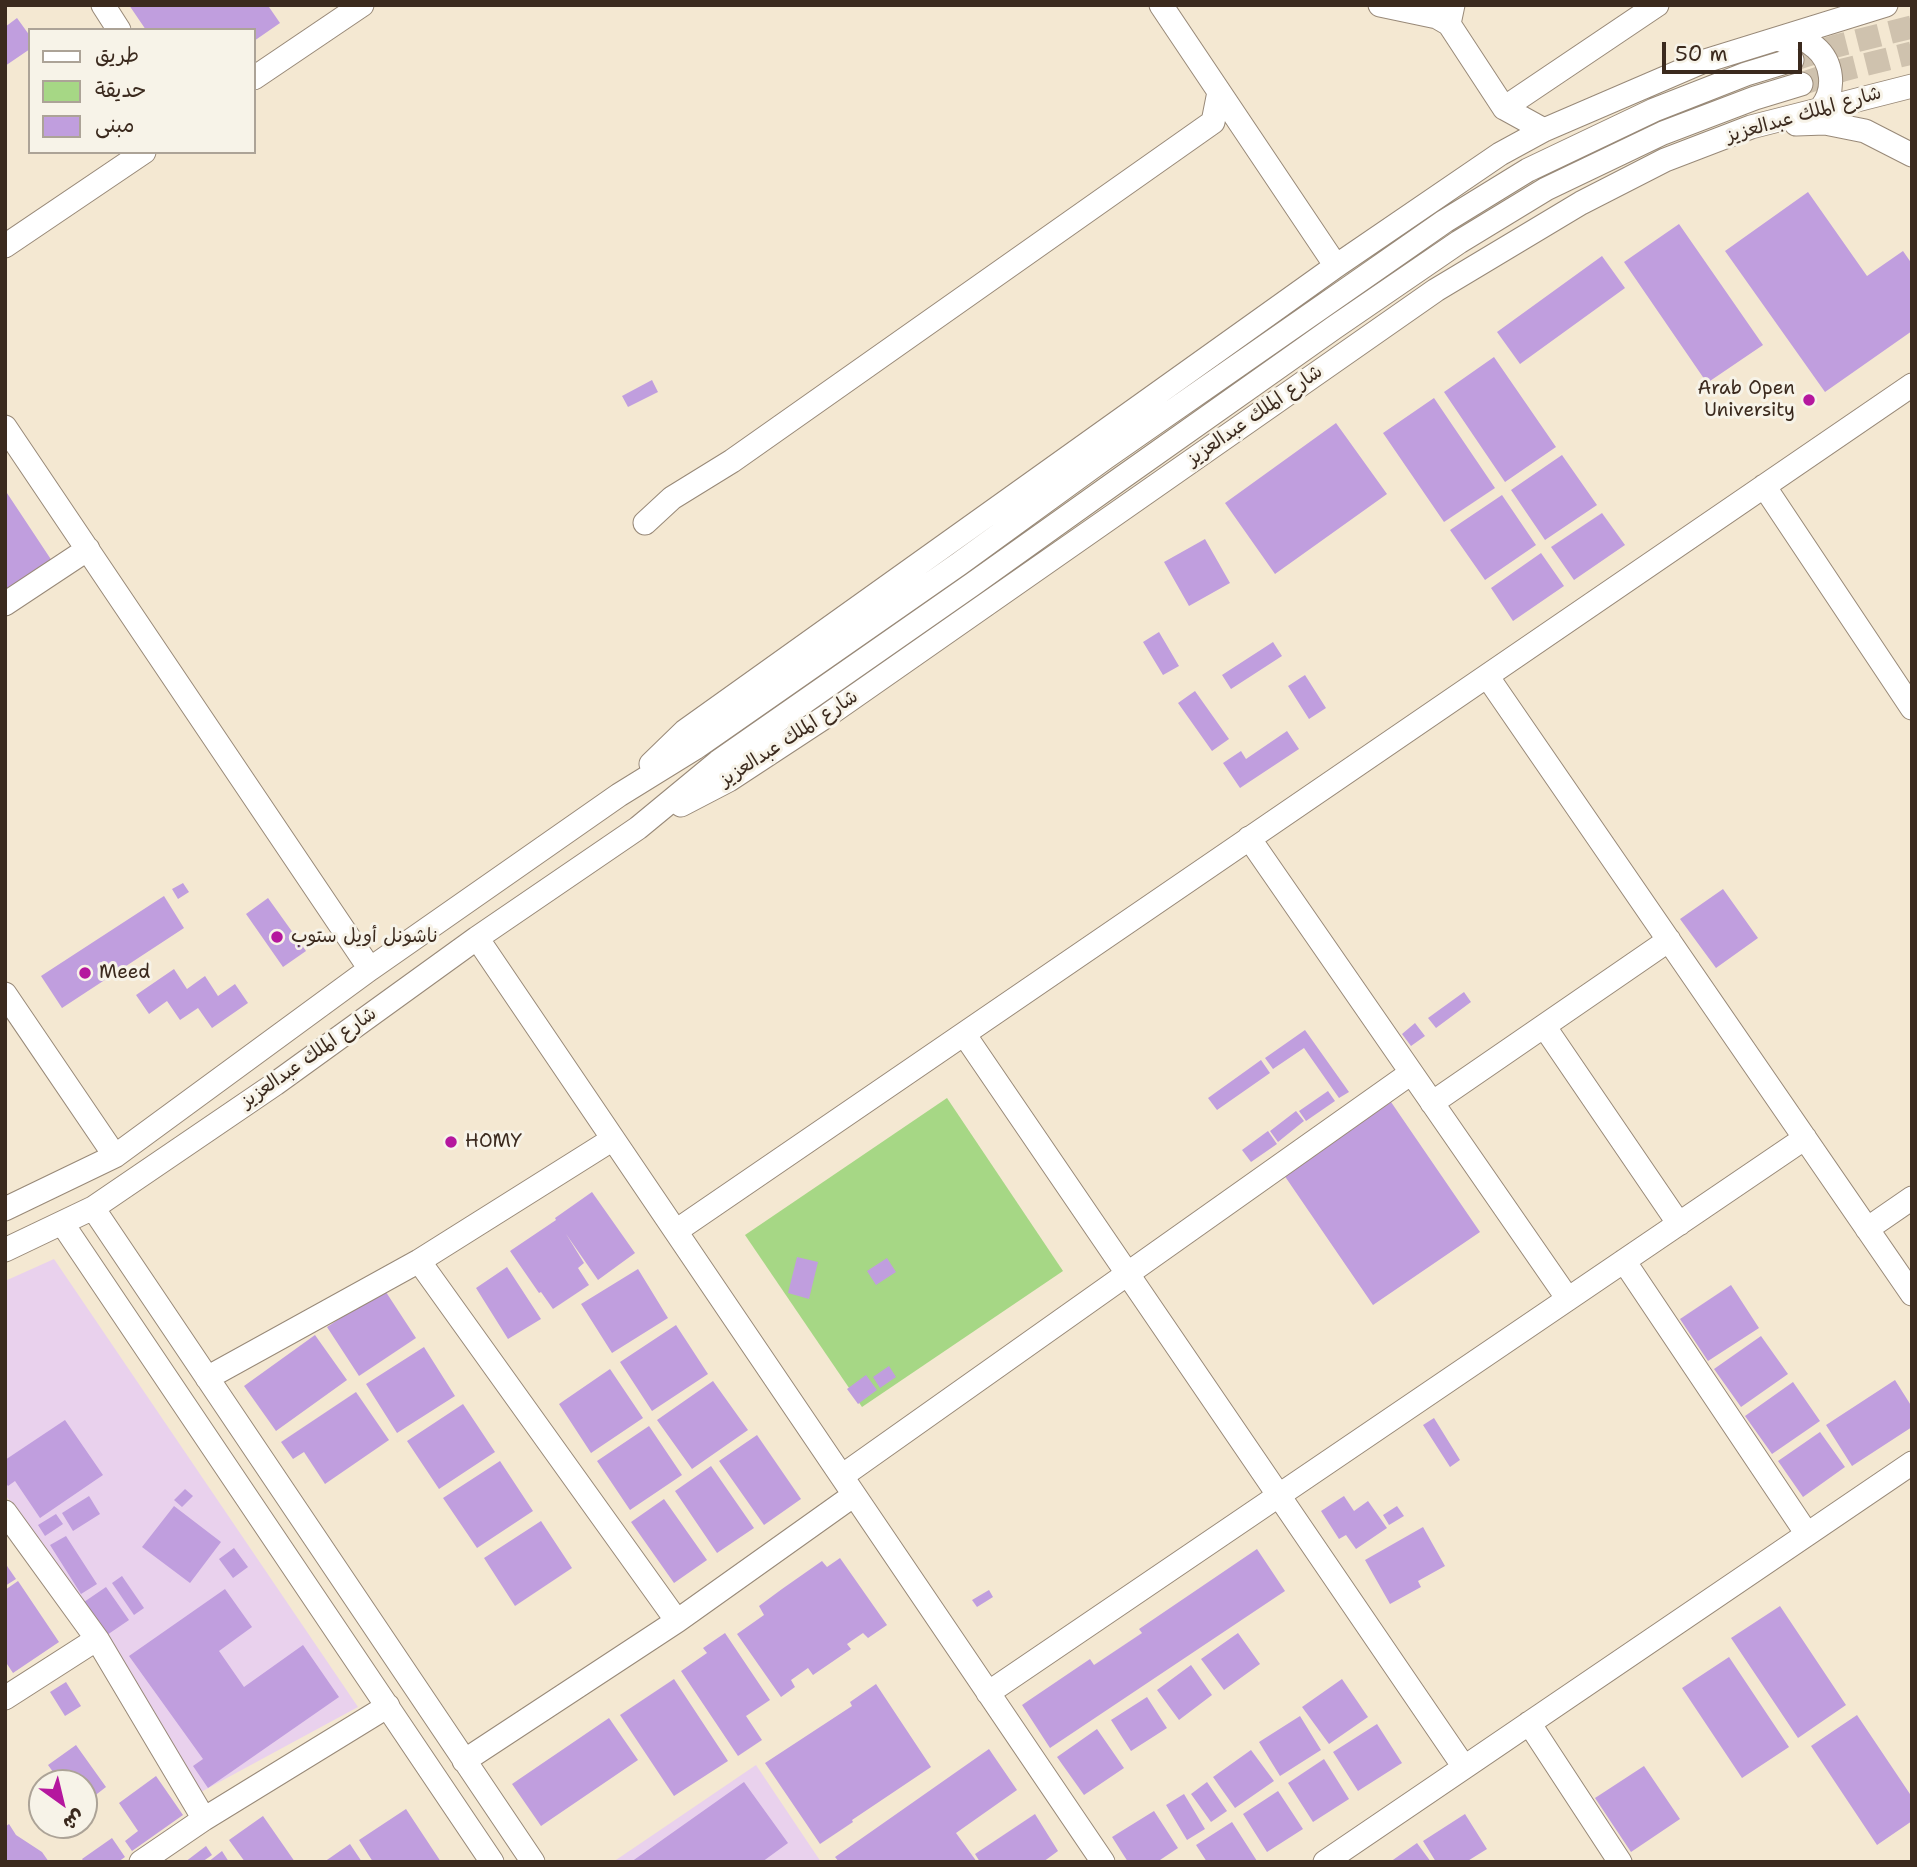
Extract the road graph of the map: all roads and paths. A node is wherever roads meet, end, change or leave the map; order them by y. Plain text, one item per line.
1 (103, 5) edge
2 (362, 5) edge
3 (1161, 5) edge
4 (1380, 5) edge
5 (1657, 5) edge
6 (1839, 5) edge
7 (1886, 5) edge
8 (1451, 15) edge
9 (118, 28) edge
10 (1792, 60) tunnel mouth
11 (1702, 62) junction
12 (256, 77) edge
13 (1801, 84) tunnel mouth
14 (1912, 86) edge
15 (1219, 92) junction
16 (1504, 108) junction
17 (1821, 108) junction
18 (1751, 127) junction
19 (1544, 130) junction
20 (1500, 153) junction
21 (141, 154) edge
22 (1912, 155) edge
23 (5, 246) edge
24 (1336, 266) junction
25 (1912, 385) edge
26 (5, 427) edge
27 (1764, 486) junction
28 (645, 523) dead end
29 (88, 549) junction
30 (5, 604) edge
31 (1487, 676) junction
32 (1912, 708) edge
33 (619, 795) junction
34 (638, 828) junction
35 (1250, 838) junction
36 (477, 938) junction
37 (1669, 940) junction
38 (370, 969) junction
39 (5, 994) edge
40 (1544, 1026) junction
41 (964, 1034) junction
42 (1411, 1073) junction
43 (1433, 1103) junction
44 (1805, 1138) junction
45 (613, 1139) junction
46 (115, 1156) junction
47 (1912, 1198) edge
48 (93, 1208) junction
49 (5, 1209) edge
50 (62, 1223) junction
51 (1679, 1224) junction
52 (1867, 1229) junction
53 (676, 1231) junction
54 (5, 1250) edge
55 (419, 1261) junction
56 (1624, 1261) junction
57 (1128, 1274) junction
58 (1912, 1294) edge
59 (1568, 1299) junction
60 (207, 1378) junction
61 (1912, 1463) edge
62 (848, 1486) junction
63 (1279, 1496) junction
64 (5, 1512) edge
65 (1807, 1534) junction
66 (677, 1621) junction
67 (97, 1639) junction
68 (988, 1693) junction
69 (5, 1698) edge
70 (388, 1706) junction
71 (1529, 1723) junction
72 (464, 1761) junction
73 (1464, 1767) junction
74 (204, 1819) junction
75 (1339, 1858) edge
76 (141, 1862) edge
77 (492, 1862) edge
78 (533, 1862) edge
79 (1103, 1862) edge
80 (1620, 1862) edge

1 - 9 street
2 - 12 street
3 - 15 street
4 - 8 street
5 - 16 street
6 - 11 street
7 - 11 street
8 - 16 street
10 - 33 street, شارع الملك عبدالعزيز
11 - 17 street
11 - 19 street, شارع الملك عبدالعزيز
13 - 34 street, شارع الملك عبدالعزيز
14 - 17 street, شارع الملك عبدالعزيز
15 - 24 street
15 - 28 street
16 - 19 street
16 - 20 street
17 - 18 street, شارع الملك عبدالعزيز
18 - 22 street
18 - 34 street, شارع الملك عبدالعزيز
19 - 20 street, شارع الملك عبدالعزيز
20 - 24 street, شارع الملك عبدالعزيز
21 - 23 street
24 - 33 street, شارع الملك عبدالعزيز
25 - 27 street
26 - 29 street
27 - 31 street
27 - 32 street
29 - 30 street
29 - 38 street
31 - 35 street
31 - 37 street
33 - 38 street, شارع الملك عبدالعزيز
34 - 36 street, شارع الملك عبدالعزيز
35 - 41 street
35 - 42 street
36 - 45 street
36 - 48 street, شارع الملك عبدالعزيز
37 - 40 street
37 - 44 street
38 - 46 street, شارع الملك عبدالعزيز
39 - 46 street
40 - 43 street
40 - 51 street
41 - 53 street
41 - 57 street
42 - 43 street
42 - 57 street
43 - 59 street
44 - 51 street
44 - 52 street
45 - 53 street
45 - 55 street
46 - 49 street, شارع الملك عبدالعزيز
47 - 52 street
48 - 50 street, شارع الملك عبدالعزيز
48 - 60 street
50 - 54 street, شارع الملك عبدالعزيز
50 - 70 street
51 - 56 street
52 - 58 street
53 - 62 street
55 - 60 street
55 - 66 street
56 - 59 street
56 - 65 street
57 - 62 street
57 - 63 street
59 - 63 street
60 - 72 street
61 - 65 street
62 - 66 street
62 - 68 street
63 - 68 street
63 - 73 street
64 - 67 street
65 - 71 street
66 - 72 street
67 - 69 street
67 - 74 street
68 - 79 street
70 - 74 street
70 - 77 street
71 - 73 street
71 - 80 street
72 - 78 street
73 - 75 street
74 - 76 street

